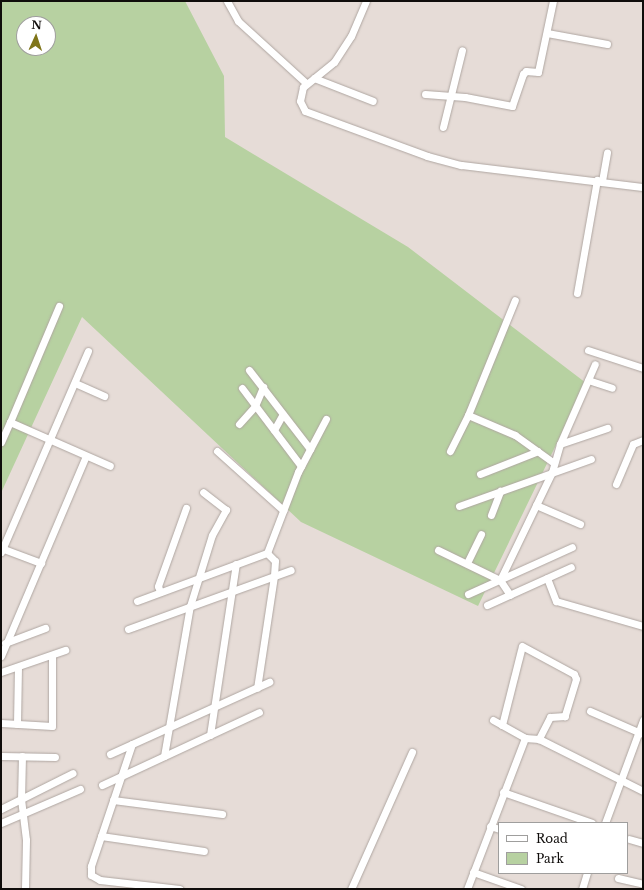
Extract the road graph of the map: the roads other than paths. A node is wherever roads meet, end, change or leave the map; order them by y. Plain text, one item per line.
1 (227, 1) edge
2 (366, 1) edge
3 (553, 1) edge
4 (547, 33) junction
5 (607, 44) dead end
6 (462, 50) dead end
7 (314, 78) junction
8 (306, 83) junction
9 (425, 94) dead end
10 (451, 96) junction
11 (373, 101) dead end
12 (443, 127) dead end
13 (607, 152) dead end
14 (599, 180) junction
15 (641, 186) edge
16 (643, 194) edge
17 (577, 293) dead end
18 (515, 300) dead end
19 (59, 306) dead end
20 (588, 350) dead end
21 (88, 351) dead end
22 (595, 364) dead end
23 (643, 368) edge
24 (249, 370) dead end
25 (588, 380) junction
26 (75, 383) junction
27 (263, 387) junction
28 (242, 388) dead end
29 (612, 388) dead end
30 (104, 396) dead end
31 (255, 406) junction
32 (283, 414) junction
33 (468, 415) junction
34 (326, 418) dead end
35 (10, 422) junction
36 (239, 424) dead end
37 (607, 428) dead end
38 (274, 430) junction
39 (50, 440) junction
40 (643, 440) edge
41 (1, 442) edge
42 (560, 444) junction
43 (310, 449) junction
44 (217, 451) dead end
45 (450, 451) dead end
46 (538, 451) junction
47 (86, 456) junction
48 (591, 459) dead end
49 (554, 463) junction
50 (110, 466) dead end
51 (301, 466) junction
52 (552, 472) junction
53 (480, 474) dead end
54 (616, 484) dead end
55 (500, 491) junction
56 (203, 492) dead end
57 (536, 505) junction
58 (459, 506) dead end
59 (186, 508) dead end
60 (283, 510) junction
61 (491, 515) dead end
62 (580, 524) dead end
63 (481, 534) dead end
64 (572, 547) dead end
65 (2, 550) edge
66 (438, 550) dead end
67 (267, 553) junction
68 (467, 563) junction
69 (41, 564) junction
70 (236, 564) junction
71 (571, 567) dead end
72 (291, 570) dead end
73 (274, 576) junction
74 (200, 578) junction
75 (547, 578) junction
76 (500, 580) junction
77 (232, 591) junction
78 (160, 592) junction
79 (468, 594) dead end
80 (510, 595) junction
81 (137, 601) dead end
82 (488, 605) dead end
83 (190, 606) junction
84 (643, 626) edge
85 (45, 628) dead end
86 (128, 629) dead end
87 (4, 644) edge
88 (65, 650) dead end
89 (52, 655) junction
90 (1, 656) edge
91 (18, 667) junction
92 (1, 672) edge
93 (269, 682) dead end
94 (257, 688) junction
95 (213, 707) junction
96 (590, 711) dead end
97 (259, 712) dead end
98 (493, 720) dead end
99 (643, 720) edge
100 (1, 723) edge
101 (17, 724) junction
102 (502, 725) junction
103 (169, 728) junction
104 (640, 733) edge
105 (210, 735) junction
106 (525, 738) junction
107 (539, 739) junction
108 (132, 744) junction
109 (412, 752) dead end
110 (110, 754) dead end
111 (1, 756) edge
112 (22, 756) junction
113 (164, 756) junction
114 (55, 757) dead end
115 (73, 773) dead end
116 (121, 776) junction
117 (619, 782) junction
118 (102, 785) dead end
119 (80, 789) dead end
120 (643, 791) edge
121 (503, 792) junction
122 (21, 799) junction
123 (113, 800) junction
124 (1, 809) edge
125 (23, 813) junction
126 (222, 814) dead end
127 (589, 822) edge
128 (605, 822) edge
129 (1, 823) edge
130 (490, 826) junction
131 (498, 829) edge
132 (101, 836) junction
133 (629, 839) dead end
134 (643, 843) edge
135 (204, 851) dead end
136 (473, 872) junction
137 (587, 874) edge
138 (618, 878) dead end
139 (643, 884) edge
140 (152, 888) edge
141 (24, 889) edge
142 (179, 889) edge
143 (351, 889) edge
144 (467, 889) edge
145 (522, 889) edge
146 (582, 889) edge

1 - 8 street
2 - 7 street
3 - 4 street
4 - 5 street
4 - 10 street
6 - 10 street
7 - 8 street
7 - 11 street
8 - 14 street
9 - 10 street
10 - 12 street
13 - 14 street
14 - 15 street
14 - 17 street
15 - 16 street
18 - 33 street
19 - 35 street
20 - 23 street
21 - 26 street
22 - 25 street
24 - 27 street
25 - 29 street
25 - 42 street
26 - 30 street
26 - 39 street
27 - 31 street
27 - 32 street
28 - 31 street
31 - 36 street
31 - 38 street
32 - 38 street
32 - 43 street
33 - 45 street
33 - 46 street
34 - 43 street
35 - 39 street
35 - 41 street
37 - 42 street
38 - 51 street
39 - 47 street
39 - 65 street
40 - 54 street
42 - 49 street
43 - 51 street
44 - 60 street
46 - 49 street
46 - 53 street
47 - 50 street
47 - 69 street
48 - 52 street
49 - 52 street
51 - 60 street
52 - 55 street
52 - 57 street
55 - 58 street
55 - 61 street
56 - 74 street
57 - 62 street
57 - 76 street
59 - 78 street
60 - 67 street
63 - 68 street
64 - 76 street
65 - 69 street
66 - 68 street
67 - 70 street
67 - 73 street
68 - 76 street
69 - 87 street
70 - 74 street
70 - 77 street
71 - 75 street
72 - 73 street
73 - 77 street
73 - 94 street
74 - 78 street
74 - 83 street
75 - 80 street
75 - 84 street
76 - 79 street
76 - 80 street
77 - 83 street
77 - 95 street
78 - 81 street
80 - 82 street
83 - 86 street
83 - 103 street
85 - 87 street
87 - 90 street
88 - 89 street
89 - 91 street
89 - 101 street
91 - 92 street
91 - 101 street
93 - 94 street
94 - 95 street
95 - 103 street
95 - 105 street
96 - 104 street
97 - 105 street
98 - 102 street
99 - 104 street
100 - 101 street
102 - 106 street
102 - 107 street
103 - 108 street
103 - 113 street
104 - 117 street
105 - 113 street
106 - 107 street
106 - 121 street
107 - 117 street
108 - 110 street
108 - 116 street
109 - 143 street
111 - 112 street
112 - 114 street
112 - 122 street
113 - 116 street
115 - 122 street
116 - 118 street
116 - 123 street
117 - 120 street
117 - 128 street
119 - 125 street
121 - 127 street
121 - 130 street
122 - 124 street
122 - 125 street
123 - 126 street
123 - 132 street
125 - 129 street
125 - 141 street
130 - 131 street
130 - 136 street
132 - 135 street
132 - 140 street
133 - 134 street
136 - 144 street
136 - 145 street
137 - 146 street
138 - 139 street
140 - 142 street

